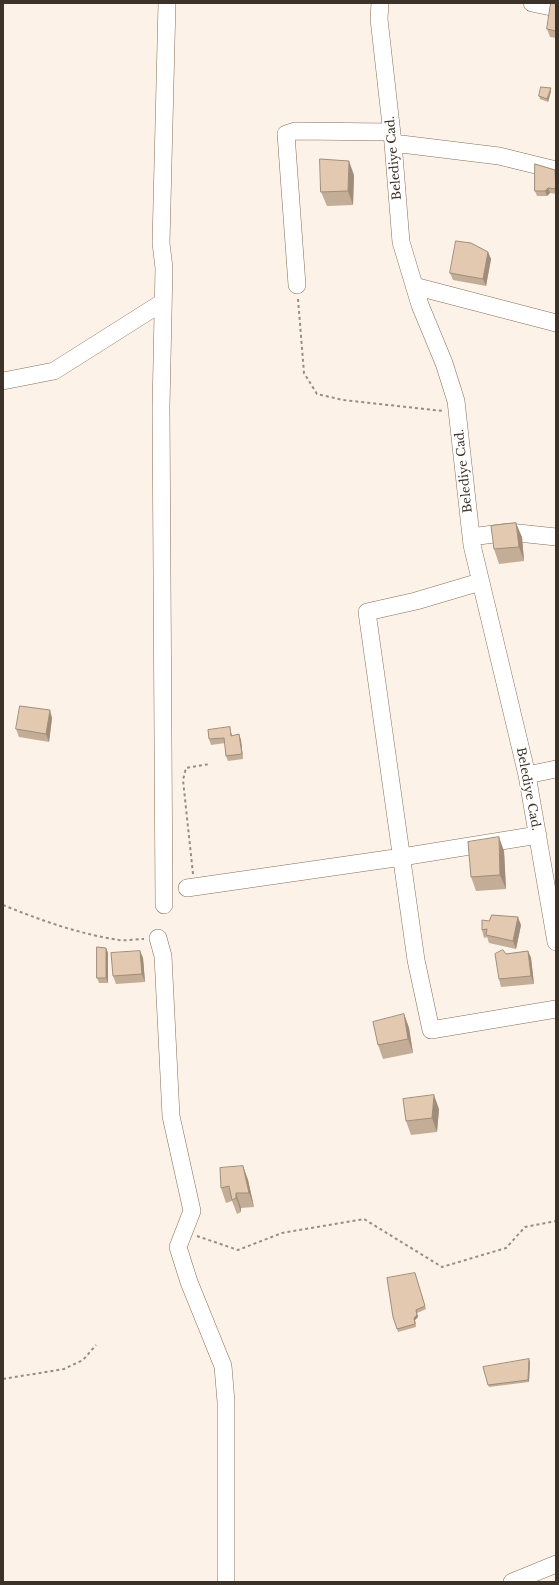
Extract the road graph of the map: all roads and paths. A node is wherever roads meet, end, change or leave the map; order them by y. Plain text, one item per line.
1 (167, 3) edge
2 (380, 3) edge
3 (532, 3) edge
4 (556, 8) edge
5 (392, 138) junction
6 (556, 170) edge
7 (297, 285) joint
8 (414, 286) junction
9 (163, 302) junction
10 (556, 323) edge
11 (3, 381) edge
12 (458, 412) junction
13 (471, 537) junction
14 (556, 537) edge
15 (480, 582) junction
16 (210, 764) dead end
17 (556, 769) edge
18 (527, 774) junction
19 (538, 835) junction
20 (402, 857) junction
21 (190, 888) joint
22 (3, 905) edge
23 (164, 905) dead end
24 (158, 938) joint
25 (556, 942) edge
26 (556, 1009) edge
27 (556, 1221) edge
28 (184, 1232) junction
29 (96, 1345) dead end
30 (3, 1379) edge
31 (556, 1564) edge
32 (226, 1582) edge
33 (512, 1582) edge

1 - 9 street
2 - 5 street, Belediye Cad.
3 - 4 street
5 - 6 street
5 - 7 street
5 - 8 street, Belediye Cad.
7 - 12 path
8 - 10 street
8 - 12 street, Belediye Cad.
9 - 11 street
9 - 23 street
12 - 13 street, Belediye Cad.
13 - 14 street
13 - 15 street, Belediye Cad.
15 - 18 street, Belediye Cad.
15 - 20 street
16 - 21 path
17 - 18 street
18 - 19 street, Belediye Cad.
19 - 20 street
19 - 25 street, Belediye Cad.
20 - 21 street
20 - 26 street
22 - 24 path
24 - 28 street
27 - 28 path
28 - 32 street
29 - 30 path
31 - 33 street

